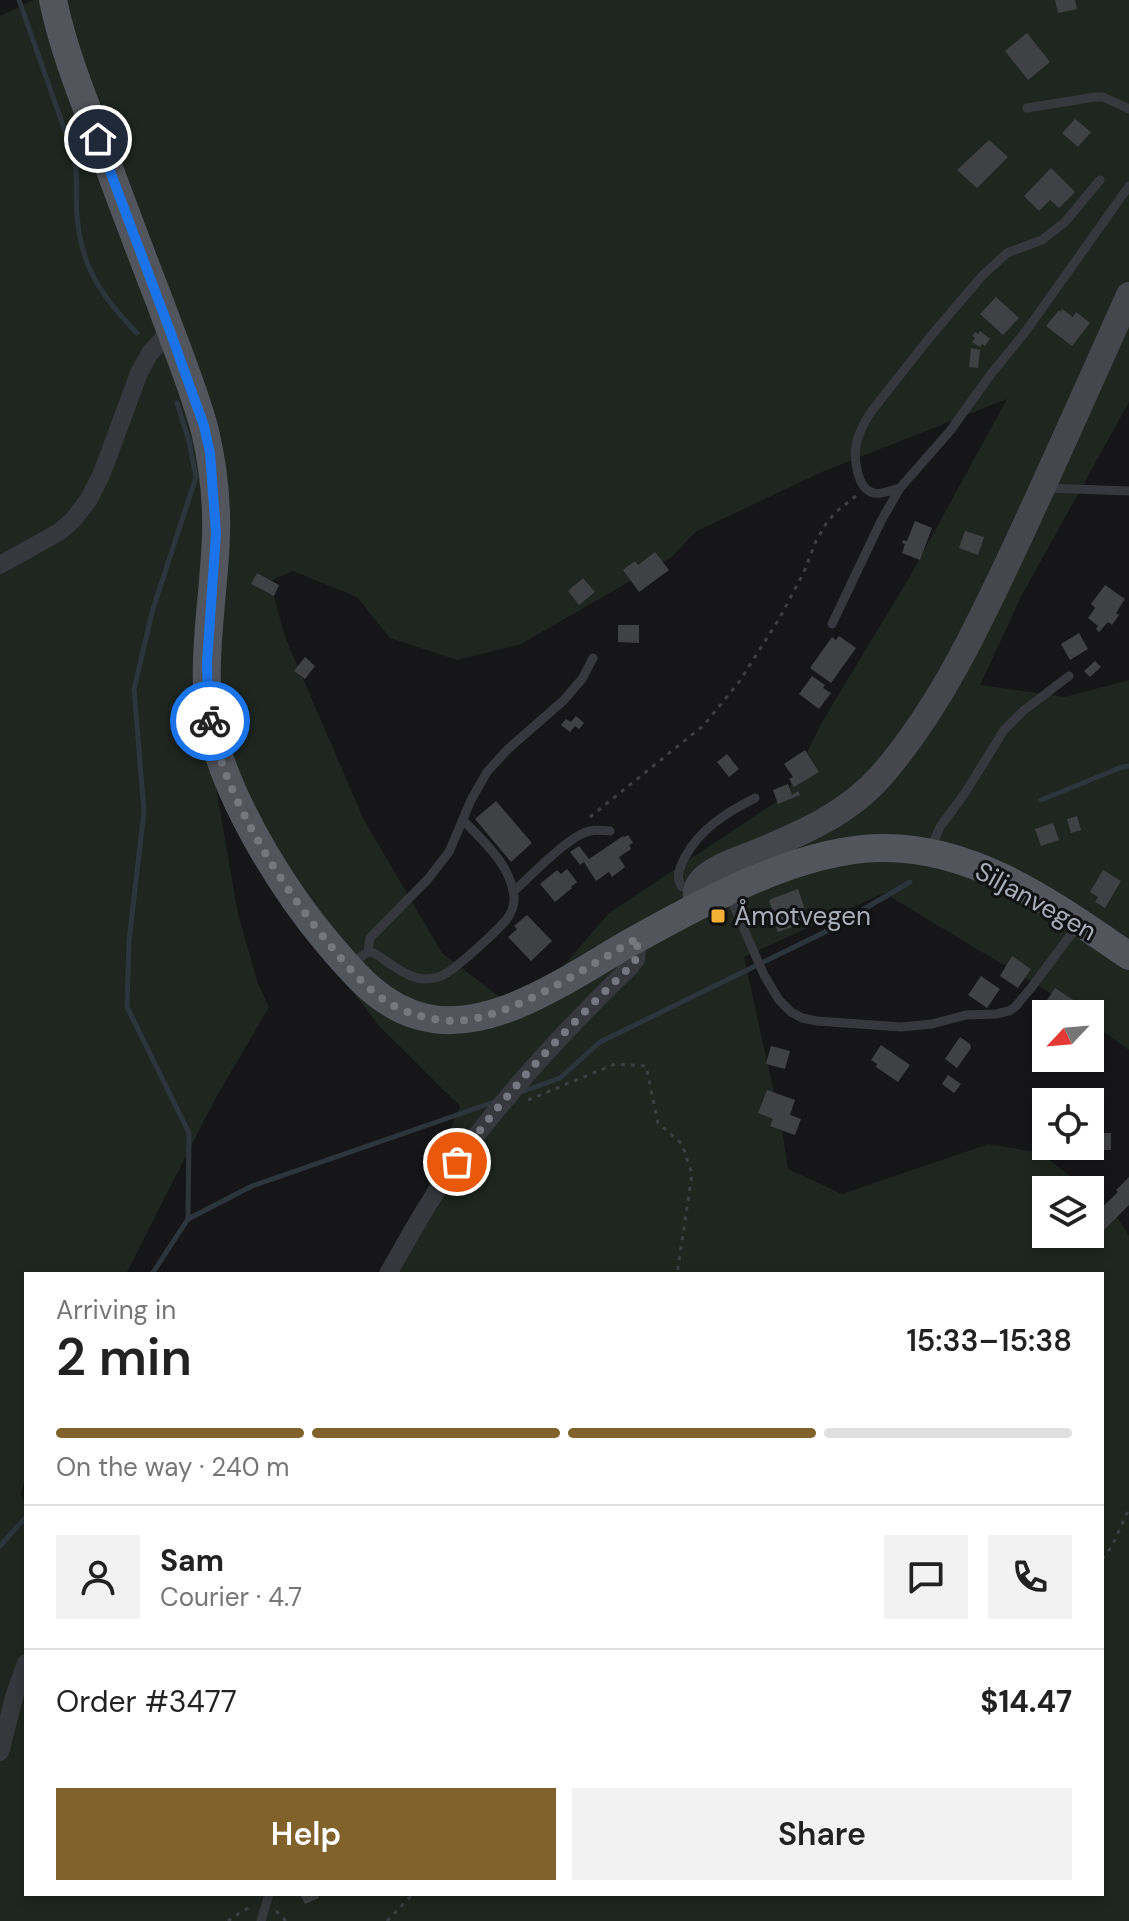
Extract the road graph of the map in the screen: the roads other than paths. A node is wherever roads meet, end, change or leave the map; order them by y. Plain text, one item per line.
1 (53, 0) edge
2 (1027, 108) dead end
3 (1129, 109) edge
4 (1100, 180) dead end
5 (1129, 186) edge
6 (1129, 295) edge
7 (170, 331) junction
8 (900, 488) junction
9 (1042, 488) junction
10 (1129, 491) edge
11 (0, 565) edge
12 (832, 624) dead end
13 (593, 658) dead end
14 (1069, 676) dead end
15 (755, 798) dead end
16 (463, 820) junction
17 (610, 831) dead end
18 (930, 851) junction
19 (513, 892) junction
20 (727, 892) junction
21 (697, 897) junction
22 (1080, 923) junction
23 (638, 938) junction
24 (1129, 956) edge
25 (358, 959) junction
26 (389, 1272) edge
27 (24, 1668) edge
28 (0, 1752) edge
29 (268, 1898) edge
30 (261, 1921) edge

1 - 7 main road, Siljanvegen
2 - 3 lane
4 - 8 lane
5 - 8 lane
6 - 9 main road
7 - 11 street
7 - 25 main road, Siljanvegen
8 - 12 lane
9 - 10 lane
9 - 21 main road
13 - 16 lane
14 - 18 lane
15 - 21 lane
16 - 19 lane
16 - 25 lane
17 - 19 lane
18 - 20 main road, Siljanvegen
18 - 22 main road, Siljanvegen
19 - 25 lane
20 - 21 main road, Siljanvegen
20 - 22 lane
21 - 23 main road, Siljanvegen
22 - 24 main road, Siljanvegen
23 - 25 main road, Siljanvegen
23 - 26 street
27 - 28 street
29 - 30 lane

